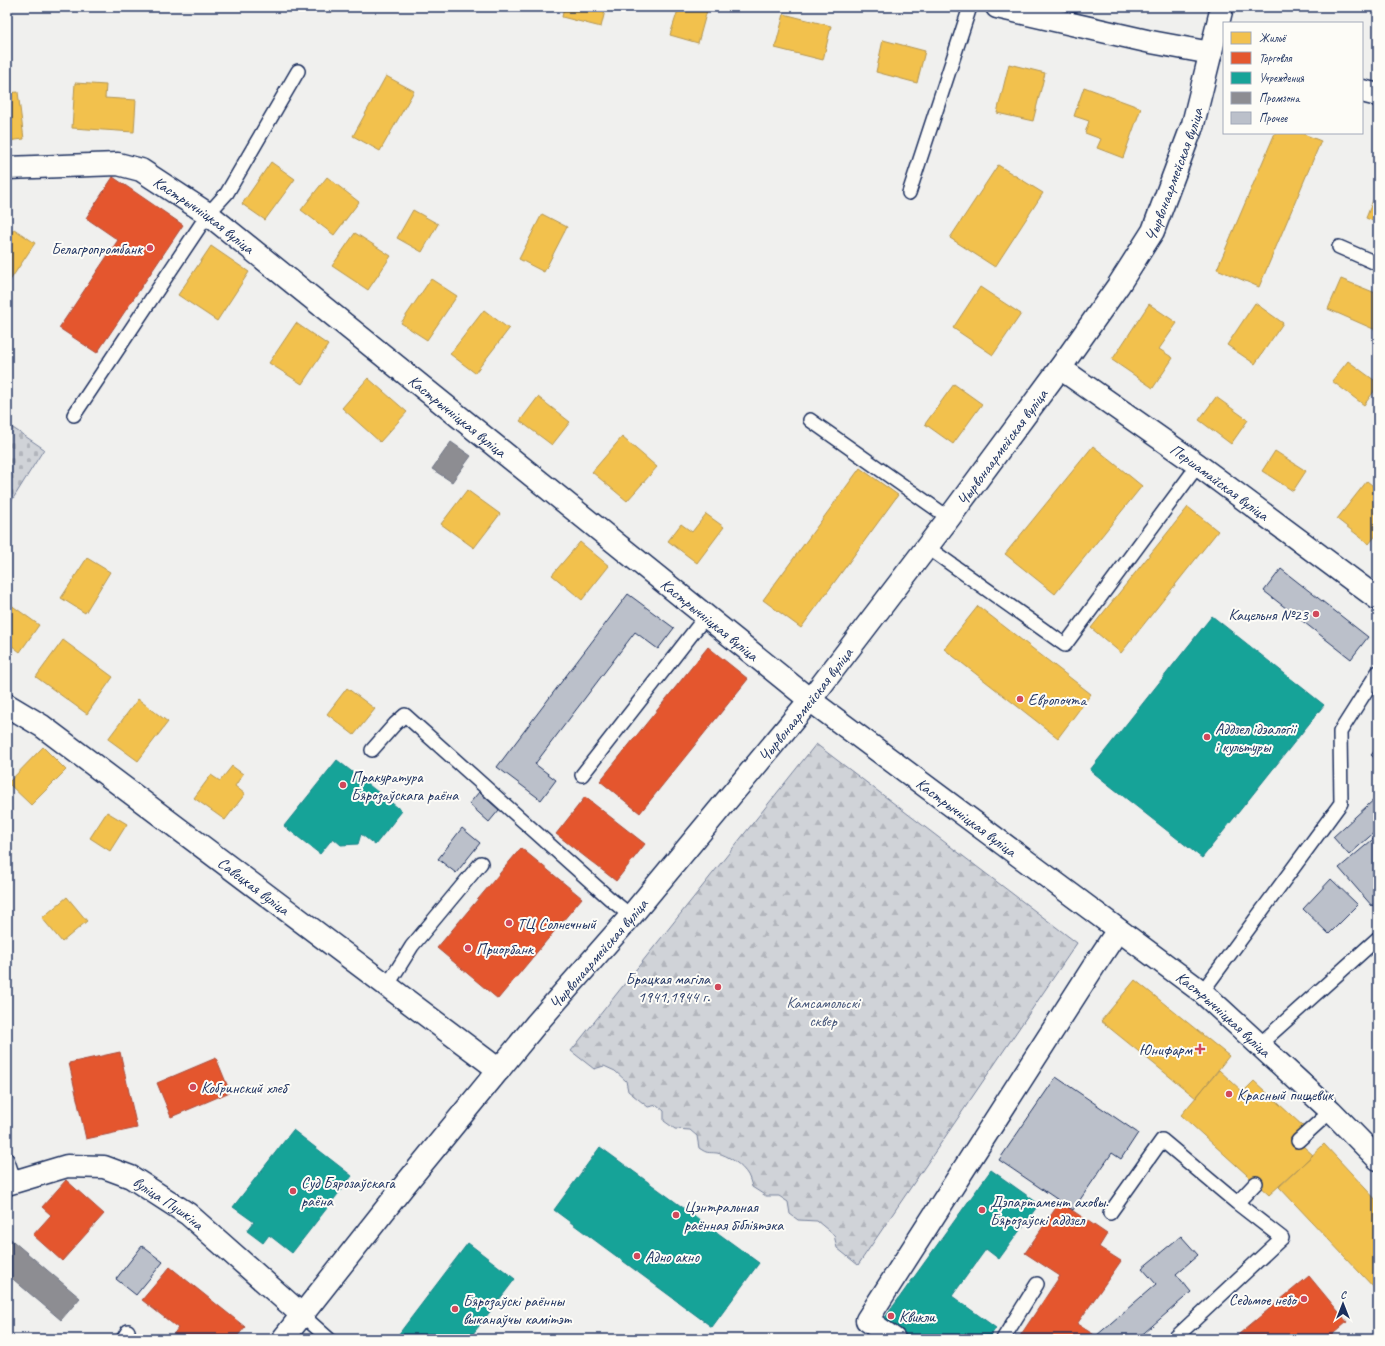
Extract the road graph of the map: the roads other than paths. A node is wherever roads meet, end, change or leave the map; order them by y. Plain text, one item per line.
1 (970, 7) edge
2 (997, 7) edge
3 (1222, 7) edge
4 (1217, 55) edge
5 (298, 72) dead end
6 (1363, 91) edge
7 (1378, 95) edge
8 (7, 168) edge
9 (909, 194) dead end
10 (208, 214) junction
11 (1338, 247) dead end
12 (1378, 264) edge
13 (1060, 368) junction
14 (74, 415) dead end
15 (810, 420) dead end
16 (1198, 465) junction
17 (949, 518) junction
18 (927, 547) junction
19 (1378, 599) edge
20 (706, 616) junction
21 (1378, 672) edge
22 (810, 700) junction
23 (7, 705) edge
24 (372, 750) dead end
25 (582, 775) dead end
26 (481, 863) dead end
27 (631, 916) junction
28 (1118, 930) junction
29 (1378, 938) edge
30 (387, 986) junction
31 (1202, 992) junction
32 (1260, 1044) junction
33 (499, 1070) junction
34 (1331, 1111) junction
35 (1298, 1141) dead end
36 (7, 1159) edge
37 (1378, 1159) edge
38 (11, 1183) edge
39 (1256, 1183) dead end
40 (1237, 1203) junction
41 (1110, 1213) dead end
42 (1037, 1284) dead end
43 (302, 1315) junction
44 (283, 1339) edge
45 (329, 1339) edge
46 (894, 1339) edge
47 (1003, 1339) edge
48 (1174, 1339) edge

1 - 9 lane
2 - 4 street
3 - 4 street, Чырвонаармейская вуліца
4 - 13 street, Чырвонаармейская вуліца
5 - 10 lane
6 - 7 street
8 - 10 street, Кастрычніцкая вуліца
10 - 14 lane
10 - 20 street, Кастрычніцкая вуліца
11 - 12 lane
13 - 16 street, Першамайская вуліца
13 - 17 street, Чырвонаармейская вуліца
15 - 17 lane
16 - 18 lane
16 - 19 street, Першамайская вуліца
17 - 18 street, Чырвонаармейская вуліца
18 - 22 street, Чырвонаармейская вуліца
20 - 22 street, Кастрычніцкая вуліца
20 - 25 lane
21 - 31 lane
22 - 27 street, Чырвонаармейская вуліца
22 - 28 street, Кастрычніцкая вуліца
23 - 30 street, Савецкая вуліца
24 - 27 lane
26 - 30 lane
27 - 33 street, Чырвонаармейская вуліца
28 - 31 street, Кастрычніцкая вуліца
28 - 46 street
29 - 32 lane
30 - 33 street, Савецкая вуліца
31 - 32 street, Кастрычніцкая вуліца
32 - 34 street, Кастрычніцкая вуліца
33 - 43 street, Чырвонаармейская вуліца
34 - 35 lane
34 - 37 street, Кастрычніцкая вуліца
36 - 38 lane
38 - 43 street, вуліца Пушкіна
39 - 40 lane
40 - 41 lane
40 - 48 lane
42 - 47 lane
43 - 44 street, Чырвонаармейская вуліца
43 - 45 lane

